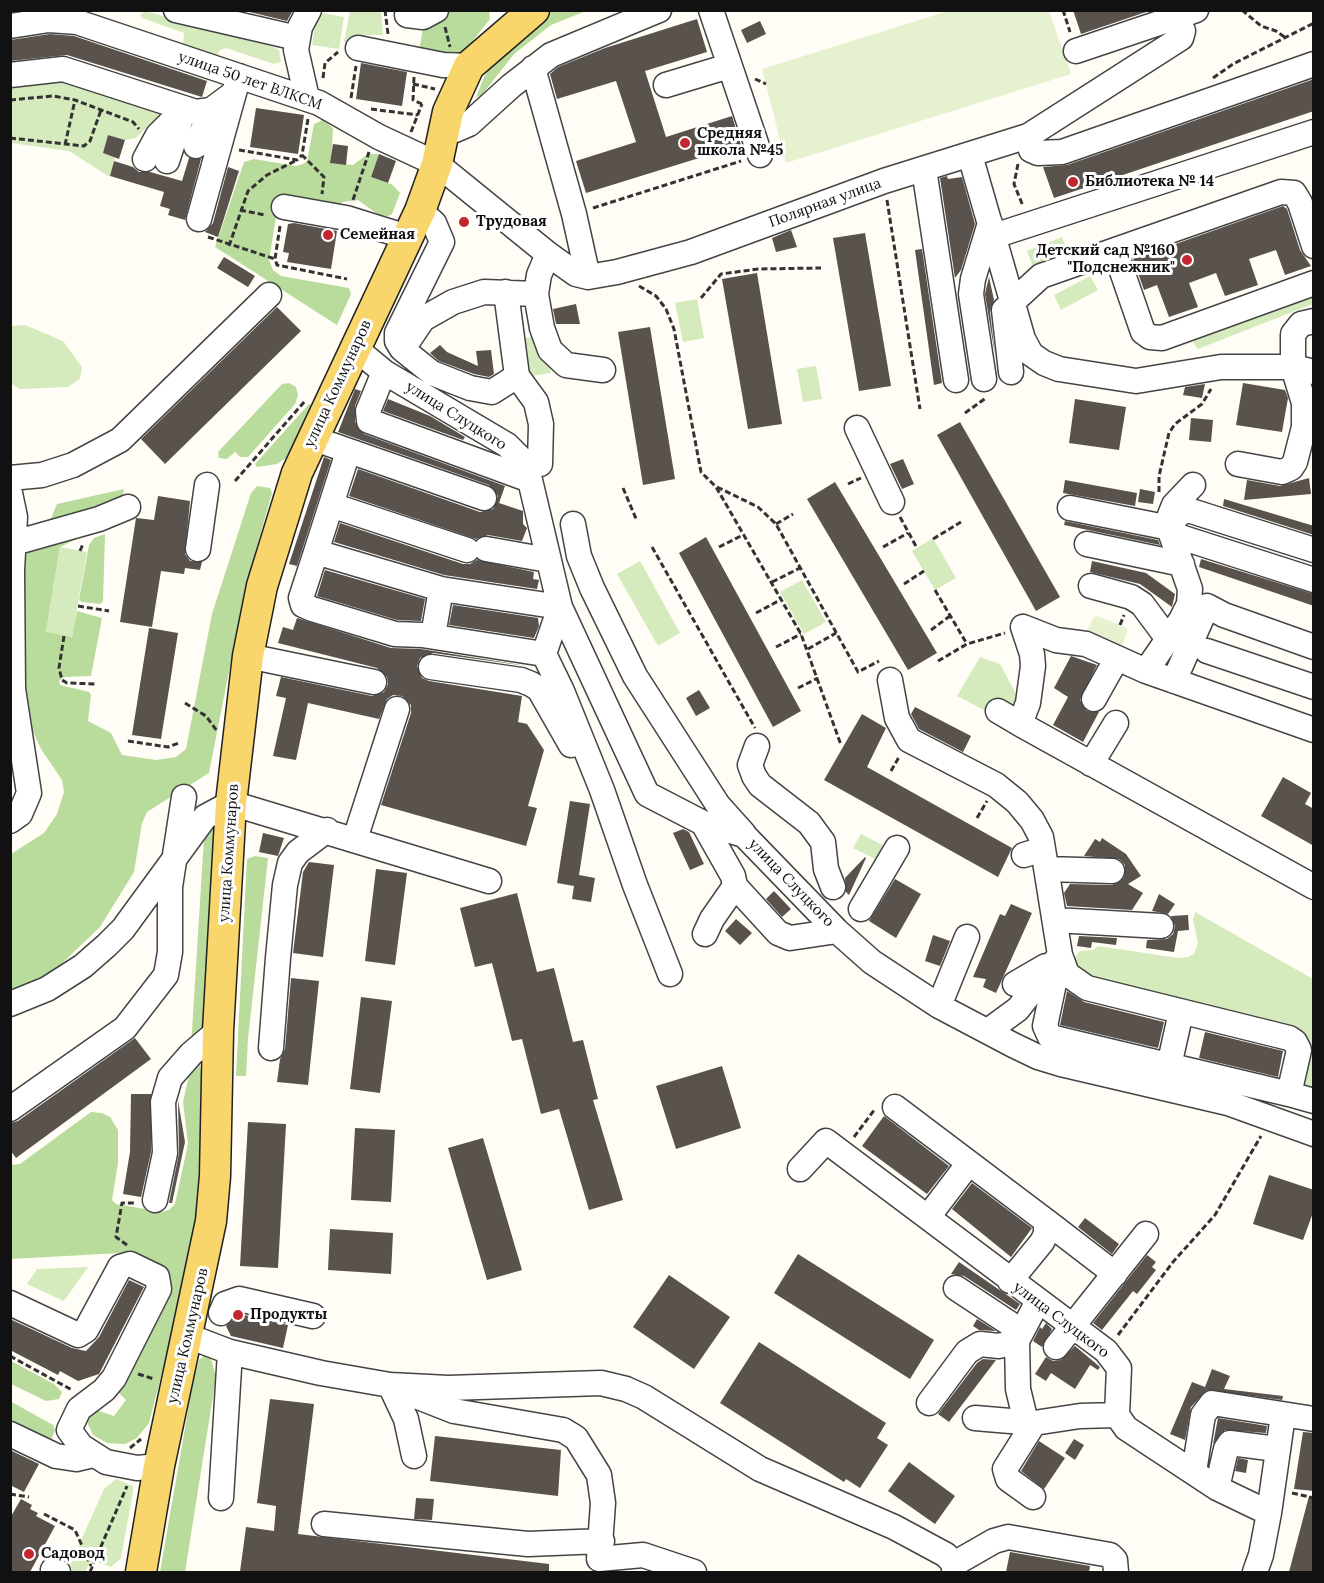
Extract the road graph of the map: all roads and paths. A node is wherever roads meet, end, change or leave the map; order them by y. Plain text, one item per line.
1 (176, 10) edge
2 (309, 10) edge
3 (659, 10) edge
4 (711, 10) edge
5 (1242, 10) edge
6 (527, 12) edge
7 (1186, 14) edge
8 (439, 15) edge
9 (393, 16) edge
10 (1314, 22) edge
11 (10, 26) edge
12 (297, 38) junction
13 (1286, 38) junction
14 (351, 48) junction
15 (1076, 51) dead end
16 (417, 60) junction
17 (1314, 64) edge
18 (456, 65) junction
19 (729, 66) junction
20 (533, 68) junction
21 (10, 75) edge
22 (323, 79) dead end
23 (413, 84) junction
24 (236, 85) junction
25 (666, 85) dead end
26 (437, 90) dead end
27 (352, 92) dead end
28 (309, 99) junction
29 (10, 100) edge
30 (75, 100) junction
31 (1194, 104) junction
32 (363, 108) dead end
33 (101, 110) junction
34 (211, 110) junction
35 (418, 115) junction
36 (175, 117) junction
37 (445, 129) junction
38 (1314, 132) edge
39 (221, 137) junction
40 (10, 138) edge
41 (1030, 143) junction
42 (65, 146) junction
43 (195, 146) dead end
44 (374, 148) dead end
45 (404, 149) junction
46 (147, 154) joint
47 (302, 155) junction
48 (760, 155) joint
49 (970, 155) junction
50 (297, 160) junction
51 (437, 164) junction
52 (924, 169) junction
53 (324, 177) dead end
54 (884, 181) junction
55 (284, 207) joint
56 (240, 210) junction
57 (420, 211) junction
58 (254, 213) dead end
59 (574, 214) junction
60 (346, 218) junction
61 (198, 219) joint
62 (1031, 224) junction
63 (992, 230) junction
64 (407, 237) junction
65 (229, 246) junction
66 (1314, 246) edge
67 (1115, 251) junction
68 (548, 254) junction
69 (275, 259) junction
70 (821, 268) dead end
71 (617, 272) junction
72 (588, 277) junction
73 (347, 279) dead end
74 (1314, 283) edge
75 (506, 292) junction
76 (536, 294) junction
77 (268, 295) dead end
78 (701, 298) dead end
79 (1013, 299) junction
80 (1314, 321) edge
81 (355, 348) junction
82 (402, 349) junction
83 (1221, 367) junction
84 (1303, 369) edge
85 (603, 370) dead end
86 (384, 372) junction
87 (1011, 372) dead end
88 (517, 376) junction
89 (984, 379) dead end
90 (956, 380) dead end
91 (920, 409) dead end
92 (1309, 409) edge
93 (856, 428) dead end
94 (312, 438) junction
95 (348, 452) junction
96 (1238, 464) dead end
97 (535, 472) junction
98 (10, 478) edge
99 (207, 485) dead end
100 (1193, 485) dead end
101 (716, 487) junction
102 (623, 488) dead end
103 (1159, 492) dead end
104 (10, 493) edge
105 (484, 498) dead end
106 (892, 502) joint
107 (331, 505) junction
108 (128, 507) dead end
109 (1070, 508) dead end
110 (793, 514) dead end
111 (637, 521) dead end
112 (961, 522) dead end
113 (573, 524) dead end
114 (776, 524) junction
115 (1170, 531) junction
116 (908, 532) junction
117 (743, 535) junction
118 (933, 539) dead end
119 (14, 543) junction
120 (1087, 544) dead end
121 (719, 547) dead end
122 (883, 547) dead end
123 (652, 548) dead end
124 (917, 548) dead end
125 (198, 549) dead end
126 (1314, 550) edge
127 (316, 552) junction
128 (548, 560) junction
129 (1182, 564) junction
130 (800, 568) junction
131 (924, 571) dead end
132 (1314, 580) edge
133 (772, 582) junction
134 (904, 584) dead end
135 (1091, 586) dead end
136 (441, 589) junction
137 (935, 590) dead end
138 (1198, 598) junction
139 (782, 599) junction
140 (78, 606) dead end
141 (560, 606) junction
142 (109, 611) dead end
143 (756, 612) dead end
144 (950, 616) junction
145 (1023, 627) junction
146 (931, 630) dead end
147 (836, 633) junction
148 (801, 634) junction
149 (64, 636) dead end
150 (433, 636) junction
151 (1168, 639) junction
152 (967, 644) junction
153 (776, 647) dead end
154 (1314, 647) edge
155 (808, 649) junction
156 (1207, 651) dead end
157 (544, 654) junction
158 (248, 656) junction
159 (1117, 658) junction
160 (938, 661) dead end
161 (1250, 666) junction
162 (431, 667) dead end
163 (884, 670) joint
164 (1146, 671) junction
165 (819, 678) junction
166 (1174, 681) junction
167 (374, 682) dead end
168 (97, 684) dead end
169 (1314, 687) edge
170 (798, 688) dead end
171 (1094, 699) dead end
172 (1233, 702) junction
173 (186, 703) dead end
174 (397, 709) dead end
175 (998, 711) dead end
176 (1116, 723) dead end
177 (1020, 724) junction
178 (1314, 730) edge
179 (218, 733) dead end
180 (757, 739) joint
181 (128, 741) dead end
182 (179, 743) dead end
183 (841, 745) dead end
184 (1091, 764) junction
185 (602, 790) junction
186 (184, 797) dead end
187 (231, 803) junction
188 (10, 821) edge
189 (703, 824) junction
190 (327, 830) junction
191 (744, 835) junction
192 (355, 839) junction
193 (897, 848) dead end
194 (174, 856) junction
195 (1038, 858) junction
196 (1112, 871) dead end
197 (489, 881) dead end
198 (735, 886) junction
199 (833, 887) dead end
200 (1314, 887) edge
201 (861, 909) dead end
202 (1054, 920) junction
203 (1161, 926) dead end
204 (837, 931) junction
205 (705, 934) dead end
206 (967, 937) dead end
207 (1060, 955) junction
208 (670, 974) dead end
209 (1015, 984) dead end
210 (10, 1004) edge
211 (939, 1006) junction
212 (1181, 1012) junction
213 (218, 1031) junction
214 (988, 1031) junction
215 (271, 1048) dead end
216 (1168, 1066) junction
217 (1289, 1094) junction
218 (1314, 1101) edge
219 (895, 1107) joint
220 (10, 1109) edge
221 (1270, 1117) junction
222 (1314, 1134) edge
223 (834, 1147) junction
224 (969, 1163) junction
225 (800, 1169) dead end
226 (155, 1200) dead end
227 (122, 1203) dead end
228 (928, 1217) junction
229 (1046, 1221) junction
230 (1146, 1234) dead end
231 (129, 1247) dead end
232 (1115, 1274) junction
233 (1010, 1281) junction
234 (956, 1288) dead end
235 (1038, 1301) junction
236 (10, 1303) edge
237 (213, 1308) junction
238 (313, 1316) dead end
239 (1072, 1326) junction
240 (188, 1336) junction
241 (1019, 1336) junction
242 (1056, 1347) dead end
243 (1106, 1351) junction
244 (230, 1352) junction
245 (10, 1356) edge
246 (118, 1369) junction
247 (176, 1385) junction
248 (390, 1385) junction
249 (91, 1400) junction
250 (929, 1402) dead end
251 (1117, 1415) junction
252 (1283, 1415) junction
253 (975, 1418) dead end
254 (1314, 1419) edge
255 (1030, 1423) junction
256 (10, 1434) edge
257 (1277, 1449) junction
258 (93, 1455) junction
259 (414, 1456) dead end
260 (148, 1467) junction
261 (1194, 1472) junction
262 (1217, 1488) junction
263 (10, 1494) edge
264 (29, 1497) dead end
265 (1033, 1497) dead end
266 (221, 1498) dead end
267 (1269, 1513) junction
268 (44, 1514) dead end
269 (324, 1524) dead end
270 (599, 1558) edge
271 (92, 1568) junction
272 (954, 1568) edge
273 (90, 1572) edge
274 (141, 1572) edge
275 (694, 1572) edge
276 (1116, 1572) edge
277 (1255, 1572) edge

1 - 12 street
2 - 12 street
3 - 20 street
4 - 19 street
5 - 13 path
6 - 18 main road
7 - 15 street
7 - 41 street, Полярная улица
8 - 9 street
8 - 18 path
10 - 13 path
11 - 24 street, улица 50 лет ВЛКСМ
12 - 28 street
13 - 31 path
14 - 16 street
14 - 22 path
14 - 27 path
16 - 18 street
16 - 23 path
17 - 31 street
18 - 37 main road
19 - 25 street
19 - 48 street
20 - 37 street
20 - 59 street
21 - 36 street
23 - 26 path
23 - 35 path
24 - 28 street, улица 50 лет ВЛКСМ
24 - 34 street
24 - 39 street
28 - 45 street, улица 50 лет ВЛКСМ
28 - 47 path
29 - 30 path
30 - 33 path
30 - 42 path
31 - 41 street
32 - 35 path
33 - 42 path
33 - 46 path
34 - 36 street
34 - 43 street
35 - 45 path
36 - 46 street
37 - 51 main road
38 - 62 street
39 - 50 path
39 - 61 street
40 - 42 path
41 - 49 street, Полярная улица
41 - 62 path
44 - 60 path
45 - 51 street, улица 50 лет ВЛКСМ
47 - 50 path
47 - 53 path
48 - 59 path
49 - 52 street, Полярная улица
49 - 63 street
50 - 56 path
51 - 57 main road, улица Коммунаров
51 - 68 street
52 - 54 street, Полярная улица
52 - 90 street
54 - 71 street, Полярная улица
54 - 91 path
55 - 60 street
55 - 69 path
56 - 58 path
56 - 65 path
57 - 64 main road, улица Коммунаров
57 - 82 street
59 - 72 street
60 - 64 street
61 - 65 path
62 - 63 street
63 - 79 street
63 - 89 street
64 - 81 main road, улица Коммунаров
65 - 69 path
66 - 67 street
67 - 74 street
67 - 79 street
68 - 72 street
68 - 76 street
69 - 73 path
70 - 78 path
71 - 72 street, Полярная улица
71 - 101 path
75 - 76 street
75 - 82 street
75 - 88 street
76 - 85 street
77 - 98 street
79 - 83 street
79 - 87 street
80 - 84 street
81 - 86 street, улица Слуцкого
81 - 94 main road, улица Коммунаров
82 - 88 street
83 - 84 street
83 - 103 path
84 - 92 street
86 - 97 street, улица Слуцкого
86 - 97 street
88 - 97 street
92 - 96 street
93 - 106 street
94 - 95 street
94 - 158 main road, улица Коммунаров
95 - 105 street
95 - 107 street
97 - 128 street, улица Слуцкого
99 - 125 street
100 - 115 street
101 - 114 path
101 - 117 path
102 - 111 path
104 - 119 street
106 - 116 path
107 - 127 street
107 - 128 street
108 - 119 street
109 - 115 street
110 - 114 path
112 - 118 path
113 - 191 street
114 - 130 path
115 - 126 street
115 - 129 street
115 - 132 street
116 - 122 path
116 - 124 path
117 - 121 path
117 - 133 path
119 - 188 street
120 - 129 street
123 - 180 path
127 - 136 street
127 - 150 street
128 - 141 street, улица Слуцкого
129 - 138 street
130 - 133 path
130 - 147 path
131 - 134 path
133 - 139 path
135 - 151 street
136 - 141 street
136 - 150 street
137 - 144 path
138 - 151 street
138 - 154 street
138 - 166 street
139 - 143 path
139 - 148 path
140 - 142 path
141 - 157 street
141 - 189 street, улица Слуцкого
144 - 146 path
144 - 152 path
145 - 152 path
145 - 159 street
145 - 177 street
147 - 155 path
147 - 163 path
148 - 153 path
148 - 155 path
149 - 168 path
150 - 157 street
151 - 164 street
152 - 160 path
155 - 165 path
156 - 161 street
157 - 185 street
158 - 167 street
158 - 187 main road, улица Коммунаров
159 - 164 street
159 - 171 street
161 - 169 street
161 - 172 street
162 - 185 street
163 - 195 street
164 - 166 street
165 - 170 path
165 - 183 path
166 - 172 street
172 - 178 street
173 - 179 path
174 - 192 street
175 - 177 street
176 - 184 street
177 - 184 street
180 - 199 street
181 - 182 path
184 - 200 street
185 - 208 street
186 - 194 street
187 - 190 street
187 - 194 street
187 - 213 main road, улица Коммунаров
189 - 191 street, улица Слуцкого
189 - 198 street
190 - 192 street
190 - 215 street
191 - 204 street, улица Слуцкого
192 - 197 street
193 - 201 street
194 - 210 street
194 - 220 street
195 - 196 street
195 - 202 street
198 - 204 street
198 - 205 street
202 - 203 street
202 - 207 street
204 - 211 street, улица Слуцкого
206 - 211 street
207 - 209 street
207 - 212 street
207 - 214 street
207 - 216 street
211 - 214 street, улица Слуцкого
212 - 216 street
212 - 217 street
213 - 226 street
213 - 237 main road, улица Коммунаров
214 - 221 street, улица Слуцкого
216 - 217 street
217 - 218 street
219 - 223 path
219 - 224 street
221 - 222 street, улица Слуцкого
221 - 243 path
223 - 225 street
223 - 228 street, улица Слуцкого
224 - 228 street
224 - 229 street
227 - 231 path
228 - 233 street, улица Слуцкого
229 - 232 street
229 - 233 street
230 - 232 street
232 - 239 street
233 - 235 street, улица Слуцкого
234 - 241 street
235 - 239 street, улица Слуцкого
235 - 241 street
236 - 246 street
237 - 238 street
237 - 240 main road, улица Коммунаров
239 - 242 street
239 - 243 street, улица Слуцкого
240 - 244 street
240 - 247 main road, улица Коммунаров
241 - 250 street
241 - 255 street
243 - 251 street, улица Слуцкого
244 - 248 street
244 - 266 street
245 - 249 path
246 - 247 path
246 - 249 street
247 - 260 main road, улица Коммунаров
248 - 259 street
248 - 270 street
248 - 272 street
249 - 258 street
251 - 255 street
251 - 261 street
252 - 254 street
252 - 257 street
252 - 261 street
253 - 255 street
255 - 265 street
256 - 258 street
257 - 262 street
257 - 267 street
258 - 260 street
260 - 271 path
260 - 274 main road, улица Коммунаров
261 - 262 street
262 - 267 street
263 - 264 path
267 - 277 street
268 - 271 path
269 - 270 street
270 - 275 street
271 - 273 path
272 - 276 street

